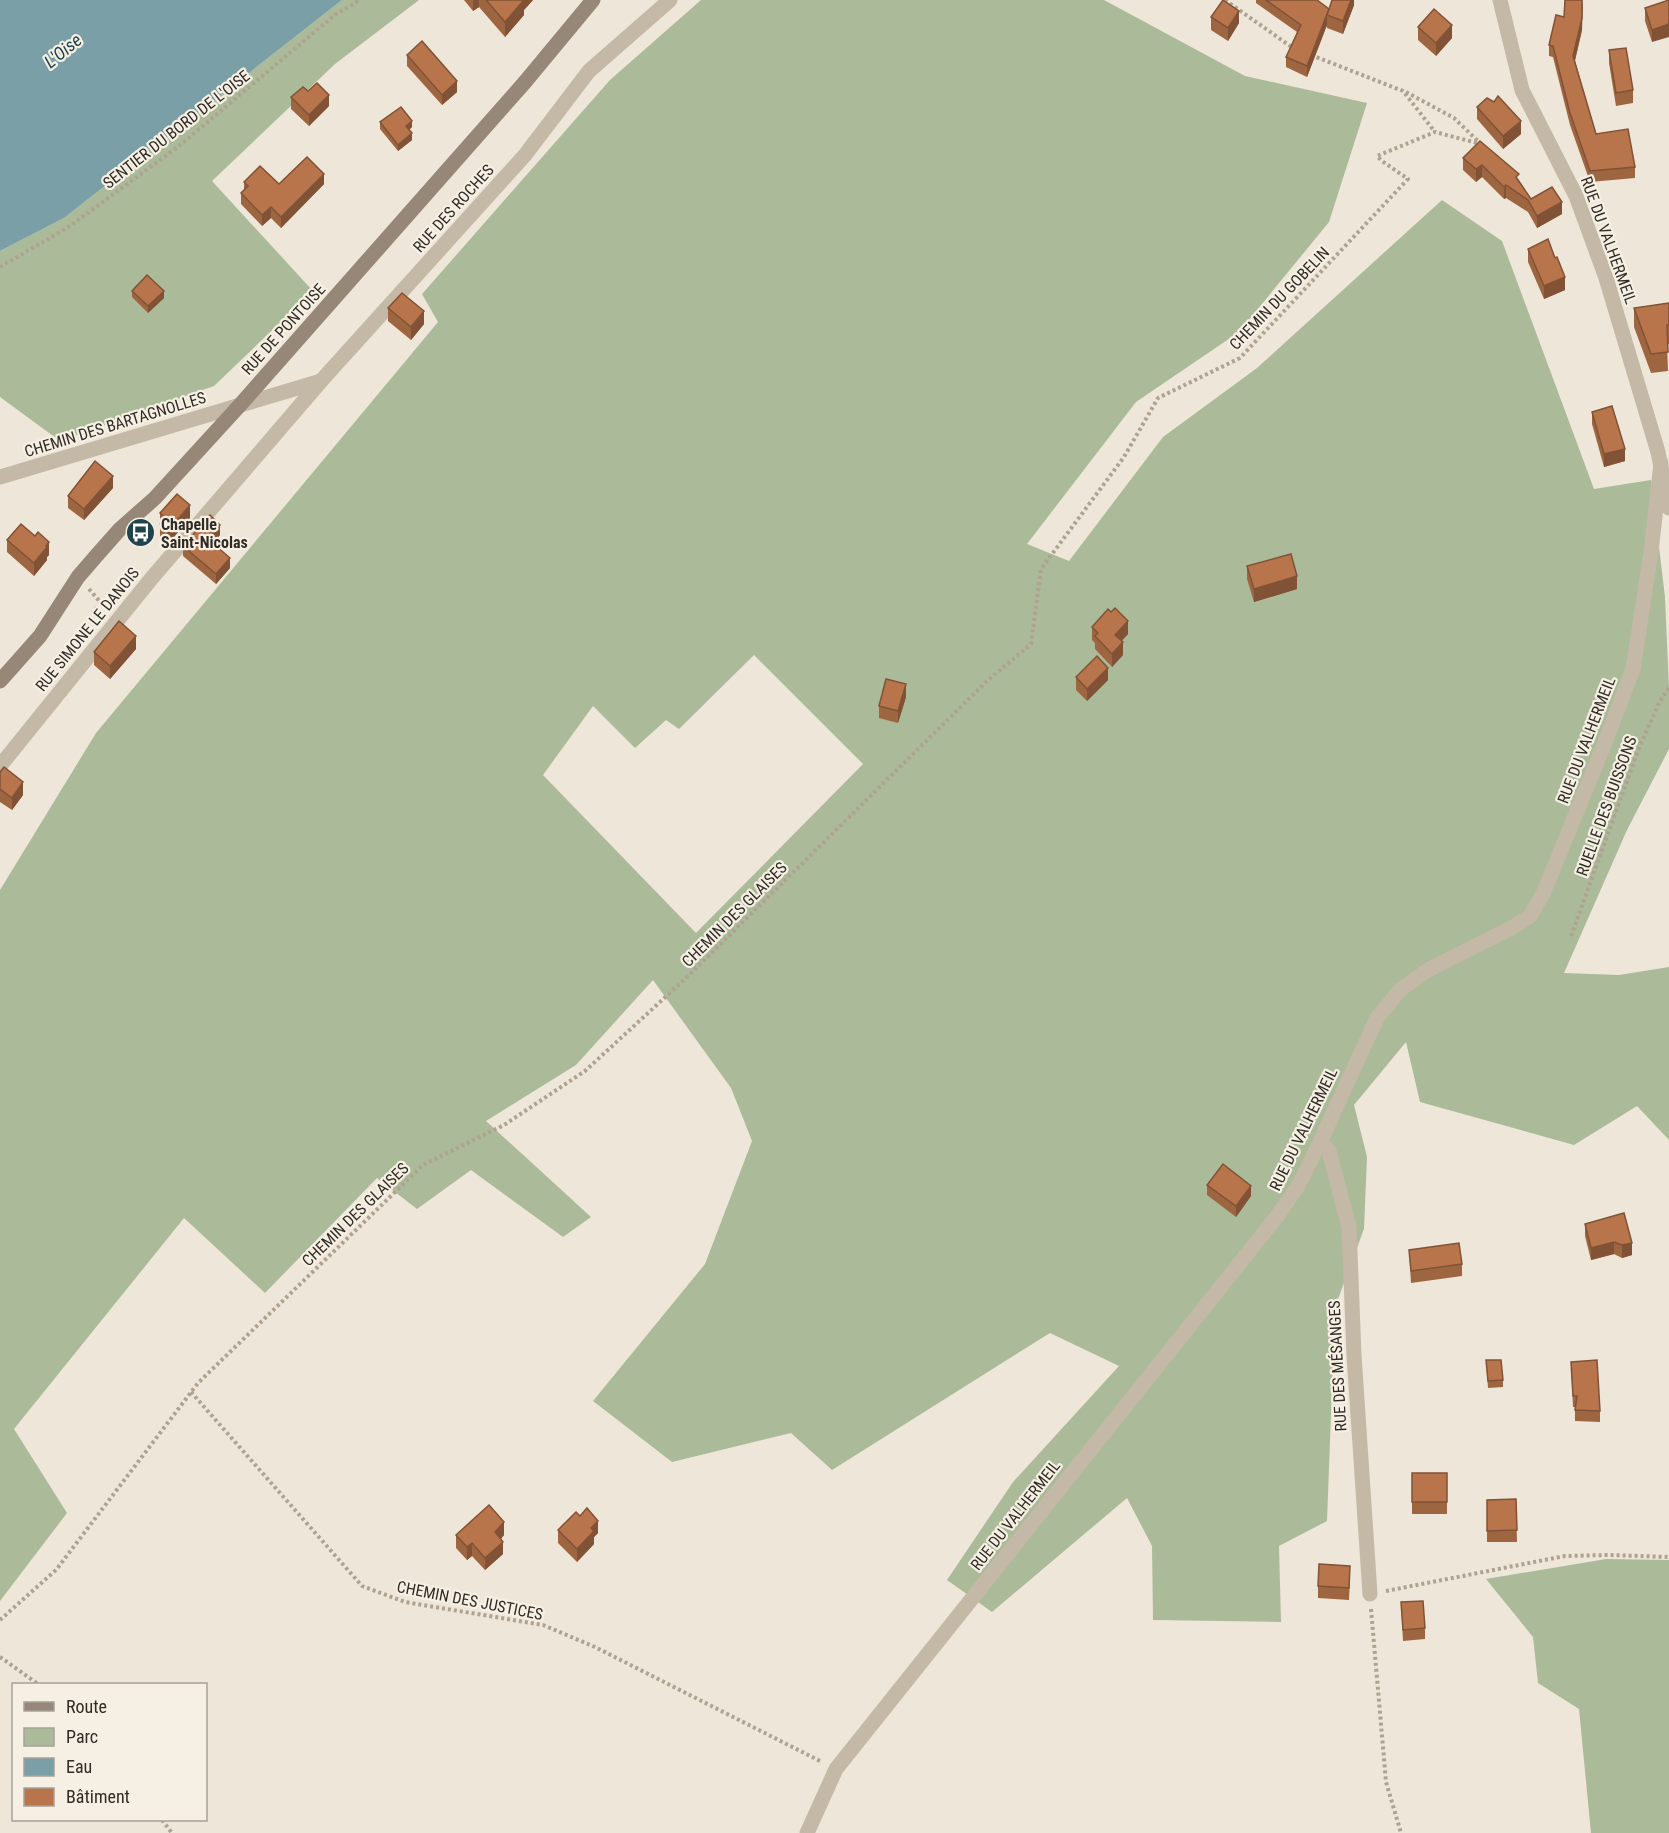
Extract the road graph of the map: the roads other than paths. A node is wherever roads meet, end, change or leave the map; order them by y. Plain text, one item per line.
1 (593, 0) edge
2 (670, 0) edge
3 (1500, 0) edge
4 (321, 381) junction
5 (240, 405) junction
6 (1661, 463) junction
7 (0, 477) edge
8 (1669, 508) edge
9 (0, 681) edge
10 (0, 766) edge
11 (1320, 1142) junction
12 (1370, 1594) road end
13 (807, 1833) edge

1 - 5 main road, RUE DE PONTOISE
2 - 4 street, RUE DES ROCHES
3 - 6 street, RUE DU VALHERMEIL
4 - 5 street
4 - 10 street, RUE SIMONE LE DANOIS
5 - 7 street, CHEMIN DES BARTAGNOLLES
5 - 9 main road, RUE DE PONTOISE
6 - 8 street, RUE DU VALHERMEIL
6 - 11 street, RUE DU VALHERMEIL
11 - 12 street, RUE DES MÉSANGES
11 - 13 street, RUE DU VALHERMEIL

